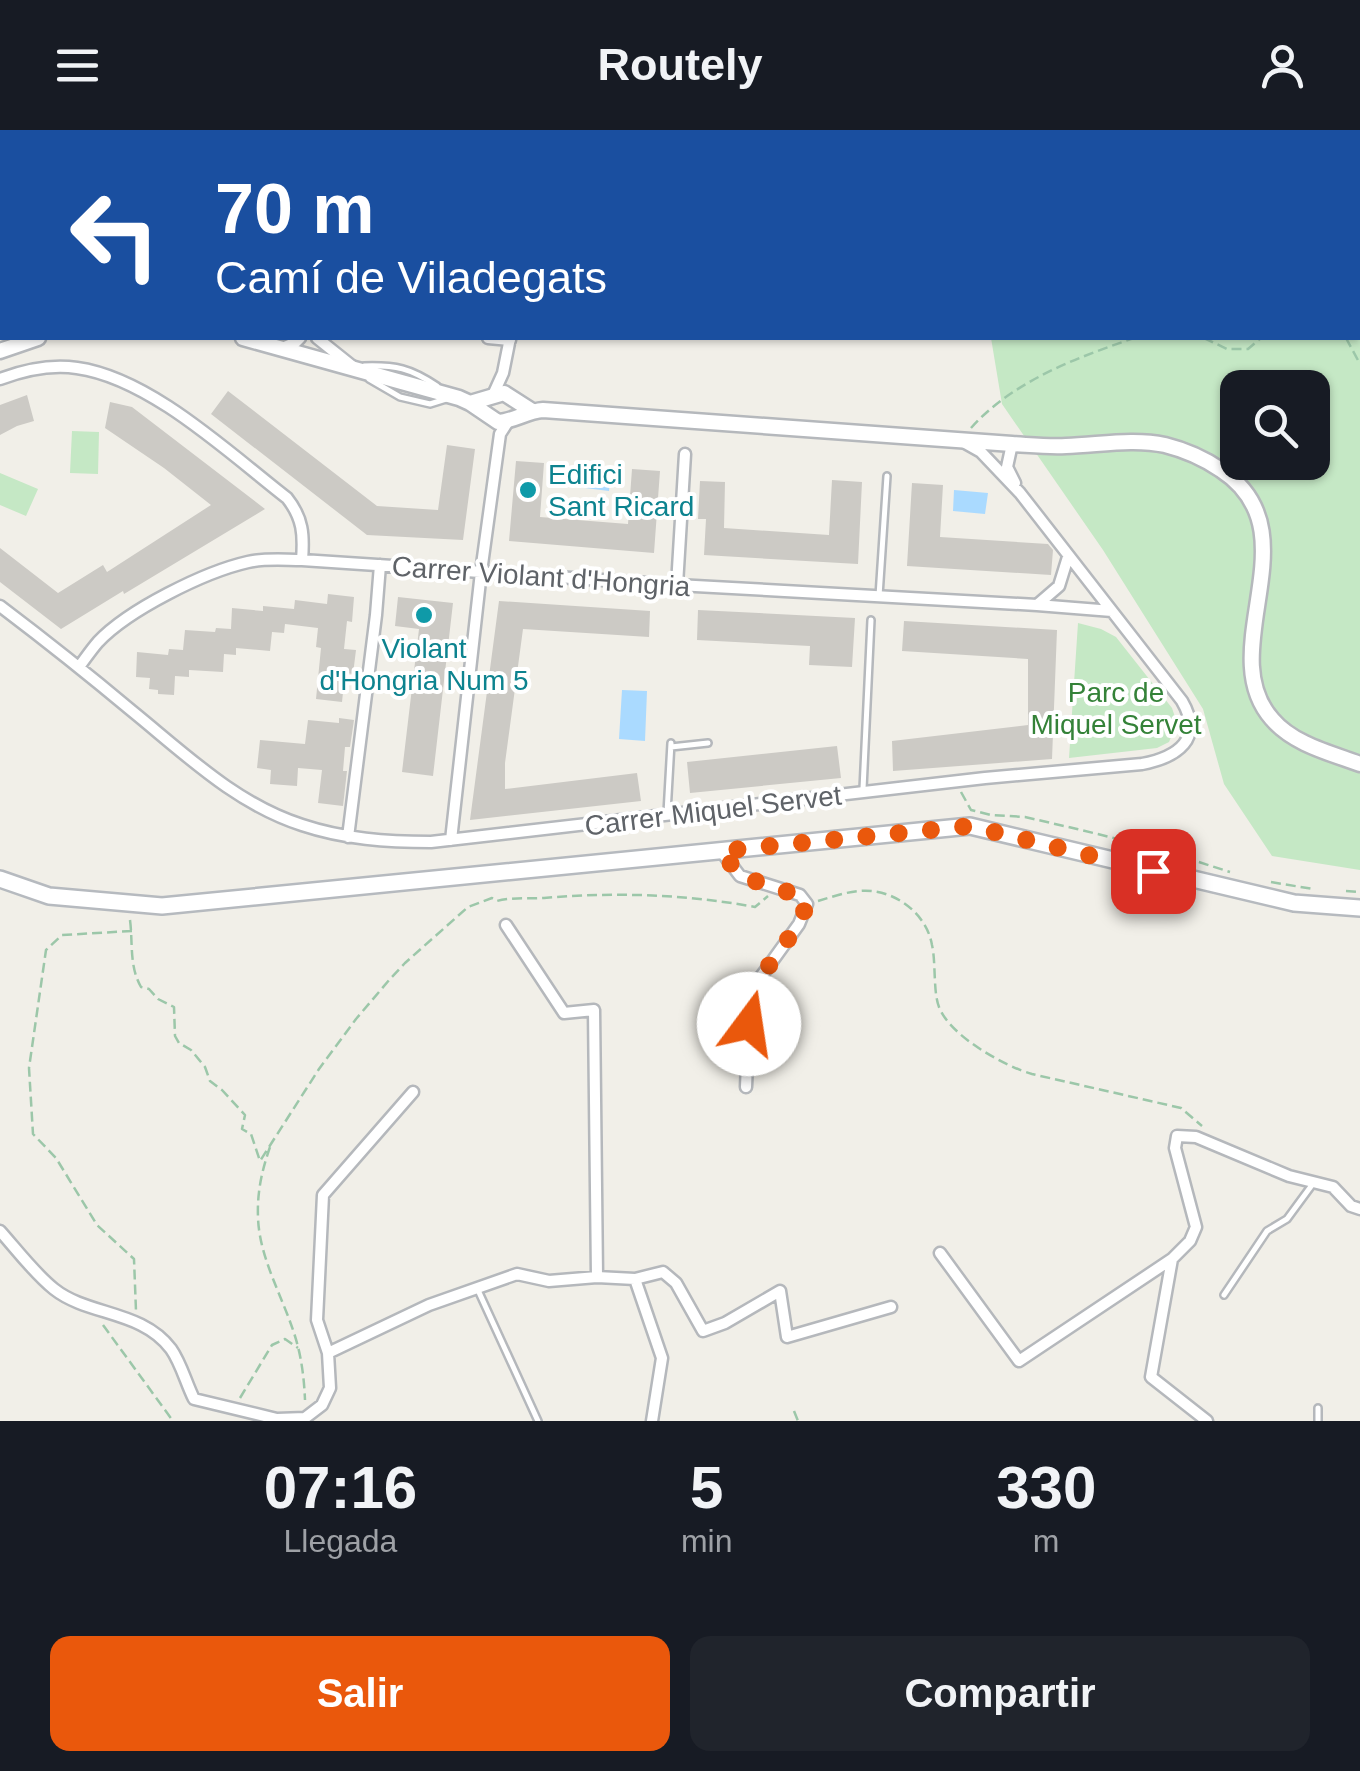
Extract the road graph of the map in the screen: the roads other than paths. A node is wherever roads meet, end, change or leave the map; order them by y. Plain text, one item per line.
1 (32, 340) edge
2 (319, 340) edge
3 (510, 340) edge
4 (283, 343) edge
5 (0, 351) edge
6 (346, 365) junction
7 (0, 379) edge
8 (501, 396) junction
9 (470, 402) junction
10 (532, 410) junction
11 (501, 422) junction
12 (960, 441) junction
13 (1012, 444) junction
14 (685, 454) dead end
15 (887, 476) dead end
16 (1020, 493) junction
17 (1068, 557) junction
18 (302, 560) junction
19 (380, 565) junction
20 (480, 572) junction
21 (677, 585) junction
22 (879, 596) junction
23 (1037, 605) junction
24 (0, 606) edge
25 (1112, 612) junction
26 (871, 620) dead end
27 (78, 666) junction
28 (708, 744) dead end
29 (1360, 764) edge
30 (863, 792) junction
31 (666, 816) junction
32 (348, 837) junction
33 (451, 840) junction
34 (721, 851) junction
35 (0, 879) edge
36 (1360, 908) edge
37 (506, 925) dead end
38 (746, 1087) dead end
39 (413, 1092) dead end
40 (1314, 1182) junction
41 (1360, 1209) edge
42 (0, 1231) edge
43 (940, 1253) dead end
44 (1172, 1260) junction
45 (596, 1276) junction
46 (635, 1279) junction
47 (476, 1288) junction
48 (1224, 1295) dead end
49 (891, 1308) dead end
50 (328, 1353) junction
51 (1318, 1408) dead end
52 (538, 1421) edge
53 (652, 1421) edge
54 (1207, 1421) edge
55 (1318, 1421) edge

1 - 5 street
2 - 6 street
3 - 8 street
4 - 6 street
6 - 9 street
7 - 18 street
8 - 9 street
8 - 10 street
8 - 11 street
8 - 11 street
9 - 11 street
10 - 11 street
10 - 12 street
11 - 20 street
12 - 13 street
12 - 16 street, Carrer Miquel Servet
13 - 16 street, Carrer Miquel Servet
13 - 29 street
14 - 21 street
15 - 22 lane
16 - 17 street, Carrer Miquel Servet
17 - 23 street
17 - 25 street, Carrer Miquel Servet
18 - 19 street, Carrer Violant d'Hongria
18 - 27 street, Carrer Violant d'Hongria
19 - 20 street, Carrer Violant d'Hongria
19 - 32 street
20 - 21 street, Carrer Violant d'Hongria
20 - 33 street
21 - 22 street, Carrer Violant d'Hongria
22 - 23 street, Carrer Violant d'Hongria
23 - 25 street, Carrer Violant d'Hongria
24 - 27 street, Carrer Miquel Servet
25 - 30 street, Carrer Miquel Servet
26 - 30 lane
27 - 32 street, Carrer Miquel Servet
28 - 31 lane
30 - 31 street, Carrer Miquel Servet
31 - 33 street, Carrer Miquel Servet
32 - 33 street, Carrer Miquel Servet
34 - 35 main road
34 - 36 main road
34 - 38 street
37 - 45 street
39 - 50 street
40 - 41 street
40 - 44 street
40 - 48 lane
42 - 50 street
43 - 44 street
44 - 54 street
45 - 46 street
45 - 47 street
46 - 49 street
46 - 53 street
47 - 50 street
47 - 52 lane
51 - 55 lane

